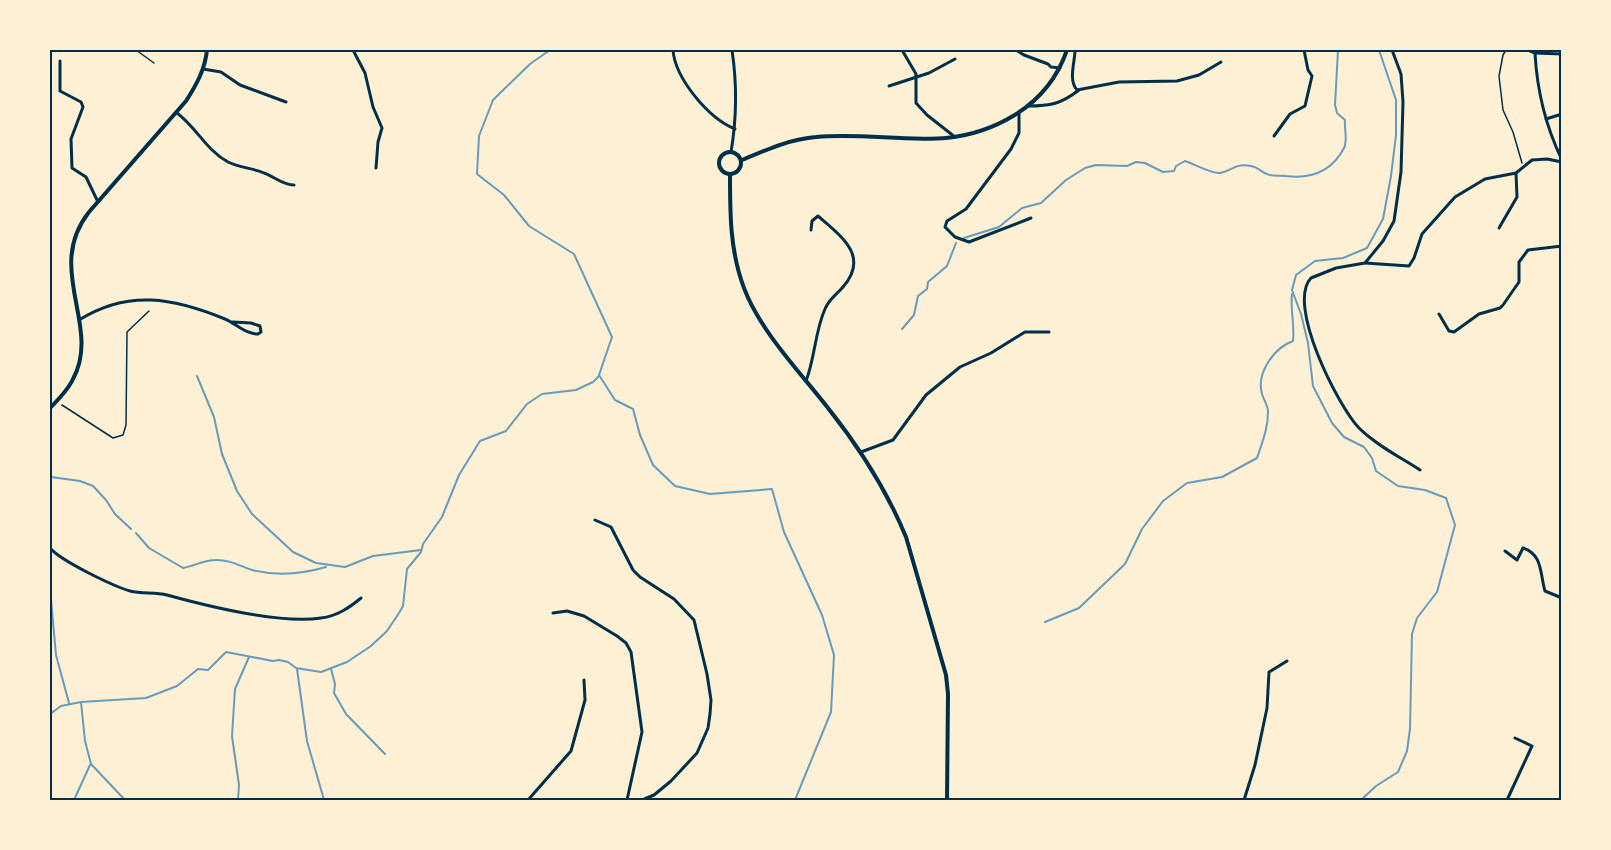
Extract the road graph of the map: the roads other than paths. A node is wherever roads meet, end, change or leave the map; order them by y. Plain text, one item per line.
1 (207, 50) edge
2 (353, 50) edge
3 (673, 50) edge
4 (732, 50) edge
5 (902, 50) edge
6 (1016, 50) edge
7 (1066, 50) edge
8 (1075, 50) edge
9 (1304, 50) edge
10 (1392, 50) edge
11 (1528, 50) edge
12 (1535, 53) junction
13 (1562, 54) edge
14 (955, 59) dead end
15 (60, 61) dead end
16 (1221, 62) dead end
17 (1060, 68) junction
18 (203, 69) junction
19 (917, 77) junction
20 (889, 87) dead end
21 (1080, 90) junction
22 (286, 102) dead end
23 (1028, 106) junction
24 (177, 113) junction
25 (1018, 113) junction
26 (1562, 114) edge
27 (1546, 119) junction
28 (735, 129) junction
29 (1274, 136) dead end
30 (957, 138) junction
31 (731, 152) junction
32 (742, 160) junction
33 (1562, 161) edge
34 (376, 168) dead end
35 (1516, 173) junction
36 (730, 175) junction
37 (294, 185) dead end
38 (98, 202) junction
39 (1031, 218) dead end
40 (1498, 228) dead end
41 (812, 231) dead end
42 (1562, 246) edge
43 (1365, 263) junction
44 (1439, 314) dead end
45 (79, 320) junction
46 (233, 322) junction
47 (1049, 332) dead end
48 (806, 381) junction
49 (50, 408) edge
50 (859, 453) junction
51 (1420, 470) dead end
52 (595, 520) dead end
53 (50, 551) edge
54 (1505, 551) dead end
55 (361, 598) dead end
56 (1562, 598) edge
57 (553, 613) dead end
58 (1287, 661) dead end
59 (584, 680) dead end
60 (1515, 738) dead end
61 (528, 801) edge
62 (627, 801) edge
63 (642, 801) edge
64 (946, 801) edge
65 (1245, 801) edge
66 (1507, 801) edge

1 - 18 street
2 - 34 street
3 - 28 street
4 - 28 street
5 - 19 street
6 - 17 street
7 - 17 street
8 - 21 street
9 - 29 street
10 - 43 street
11 - 12 street
12 - 13 street
12 - 27 street
14 - 19 street
15 - 38 street
16 - 21 street
17 - 23 street
18 - 22 street
18 - 24 street
19 - 20 street
19 - 30 street
21 - 23 street
23 - 25 street
24 - 37 street
24 - 38 street
25 - 30 street
25 - 39 street
26 - 27 street
27 - 33 street
28 - 31 street
30 - 32 street
31 - 32 street
31 - 36 street
32 - 36 street
33 - 35 street
35 - 40 street
35 - 43 street
36 - 48 street
38 - 45 street
41 - 48 street
42 - 44 street
43 - 51 street
45 - 46 street
45 - 49 street
46 - 46 street
47 - 50 street
48 - 50 street
50 - 64 street
52 - 63 street
53 - 55 street
54 - 56 street
57 - 62 street
58 - 65 street
59 - 61 street
60 - 66 street

